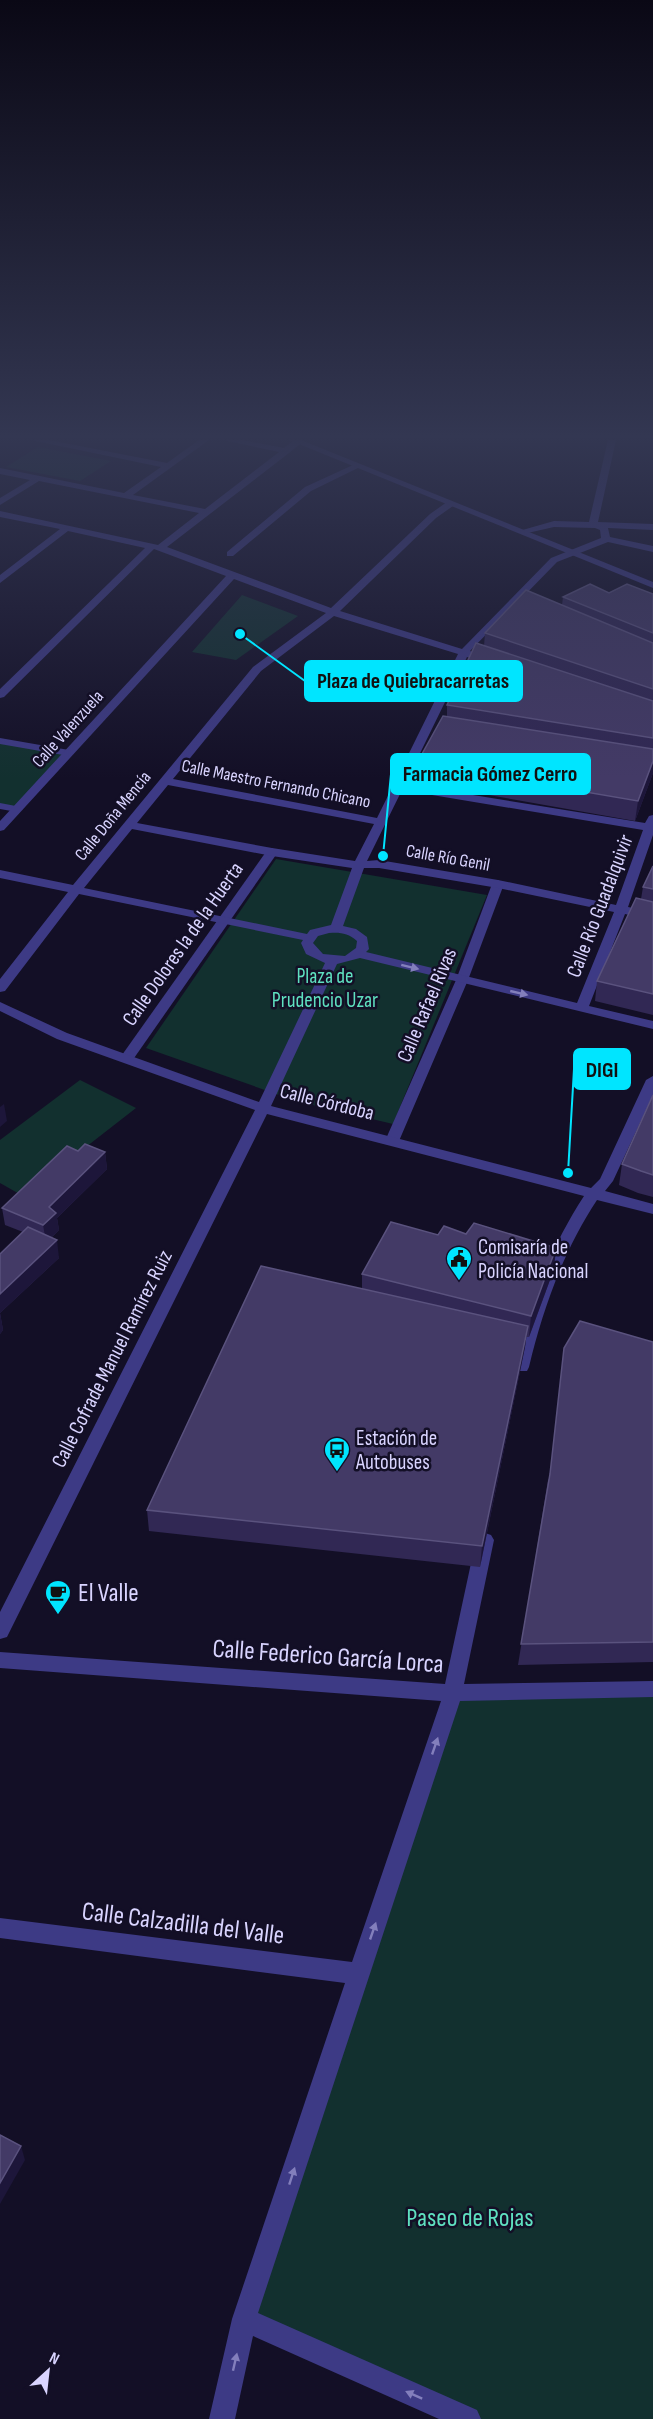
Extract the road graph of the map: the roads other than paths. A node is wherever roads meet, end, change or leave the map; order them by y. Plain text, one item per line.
1 (35, 553) edge
2 (150, 553) edge
3 (173, 553) edge
4 (395, 553) edge
5 (567, 553) edge
6 (576, 553) edge
7 (233, 573) junction
8 (0, 580) edge
9 (653, 585) edge
10 (333, 612) junction
11 (464, 652) junction
12 (497, 663) edge
13 (0, 695) edge
14 (0, 741) edge
15 (69, 753) junction
16 (165, 781) junction
17 (398, 786) junction
18 (0, 806) edge
19 (17, 809) junction
20 (380, 822) junction
21 (130, 825) junction
22 (652, 825) edge
23 (0, 828) edge
24 (272, 852) junction
25 (358, 865) junction
26 (0, 873) edge
27 (498, 885) junction
28 (76, 890) junction
29 (621, 909) junction
30 (653, 916) edge
31 (224, 920) junction
32 (336, 928) junction
33 (309, 938) junction
34 (358, 954) junction
35 (333, 960) junction
36 (462, 981) junction
37 (0, 988) edge
38 (582, 1007) junction
39 (1, 1008) edge
40 (653, 1025) edge
41 (127, 1059) junction
42 (653, 1080) edge
43 (263, 1108) junction
44 (392, 1141) junction
45 (592, 1193) junction
46 (653, 1209) edge
47 (518, 1382) edge
48 (489, 1521) edge
49 (0, 1631) edge
50 (0, 1660) edge
51 (653, 1689) edge
52 (453, 1693) junction
53 (0, 1928) edge
54 (359, 1974) junction
55 (244, 2319) junction
56 (222, 2419) edge
57 (468, 2419) edge

1 - 8 street
2 - 13 street
3 - 7 street
4 - 10 street, Calle Doña Mencía
5 - 11 street
6 - 9 street
7 - 10 street
7 - 15 street, Calle Valenzuela
10 - 11 street
10 - 16 street, Calle Doña Mencía
11 - 12 street
11 - 17 street
14 - 15 street
15 - 19 street, Calle Valenzuela
16 - 20 street, Calle Maestro Fernando Chicano
16 - 21 street, Calle Doña Mencía
17 - 20 street
17 - 22 street
18 - 19 street
19 - 23 street, Calle Valenzuela
20 - 25 street
21 - 24 street, Calle Río Genil
21 - 28 street, Calle Doña Mencía
22 - 29 street, Calle Río Guadalquivir
24 - 25 street, Calle Río Genil
24 - 31 street, Calle Dolores la de la Huerta
25 - 27 street, Calle Río Genil
25 - 32 street
26 - 28 street
27 - 29 street, Calle Río Genil
27 - 36 street, Calle Rafael Rivas
28 - 31 street
28 - 37 street, Calle Doña Mencía
29 - 30 street, Calle Río Genil
29 - 38 street, Calle Río Guadalquivir
31 - 33 street
31 - 41 street, Calle Dolores la de la Huerta
32 - 33 street
32 - 34 street
33 - 35 street
34 - 35 street
34 -> 36 street
35 - 43 street
36 -> 38 street
36 - 44 street, Calle Rafael Rivas
38 - 40 street
39 - 41 street, Calle Córdoba
41 - 43 street, Calle Córdoba
42 - 45 street
43 - 44 street, Calle Córdoba
43 - 49 street, Calle Cofrade Manuel Ramírez Ruiz
44 - 45 street, Calle Córdoba
45 - 46 street, Calle Córdoba
45 - 47 street
48 - 52 street
50 - 52 street, Calle Federico García Lorca
51 - 52 street, Calle Federico García Lorca
54 -> 52 street
53 - 54 street, Calle Calzadilla del Valle
55 -> 54 street
56 -> 55 street
57 -> 55 street

